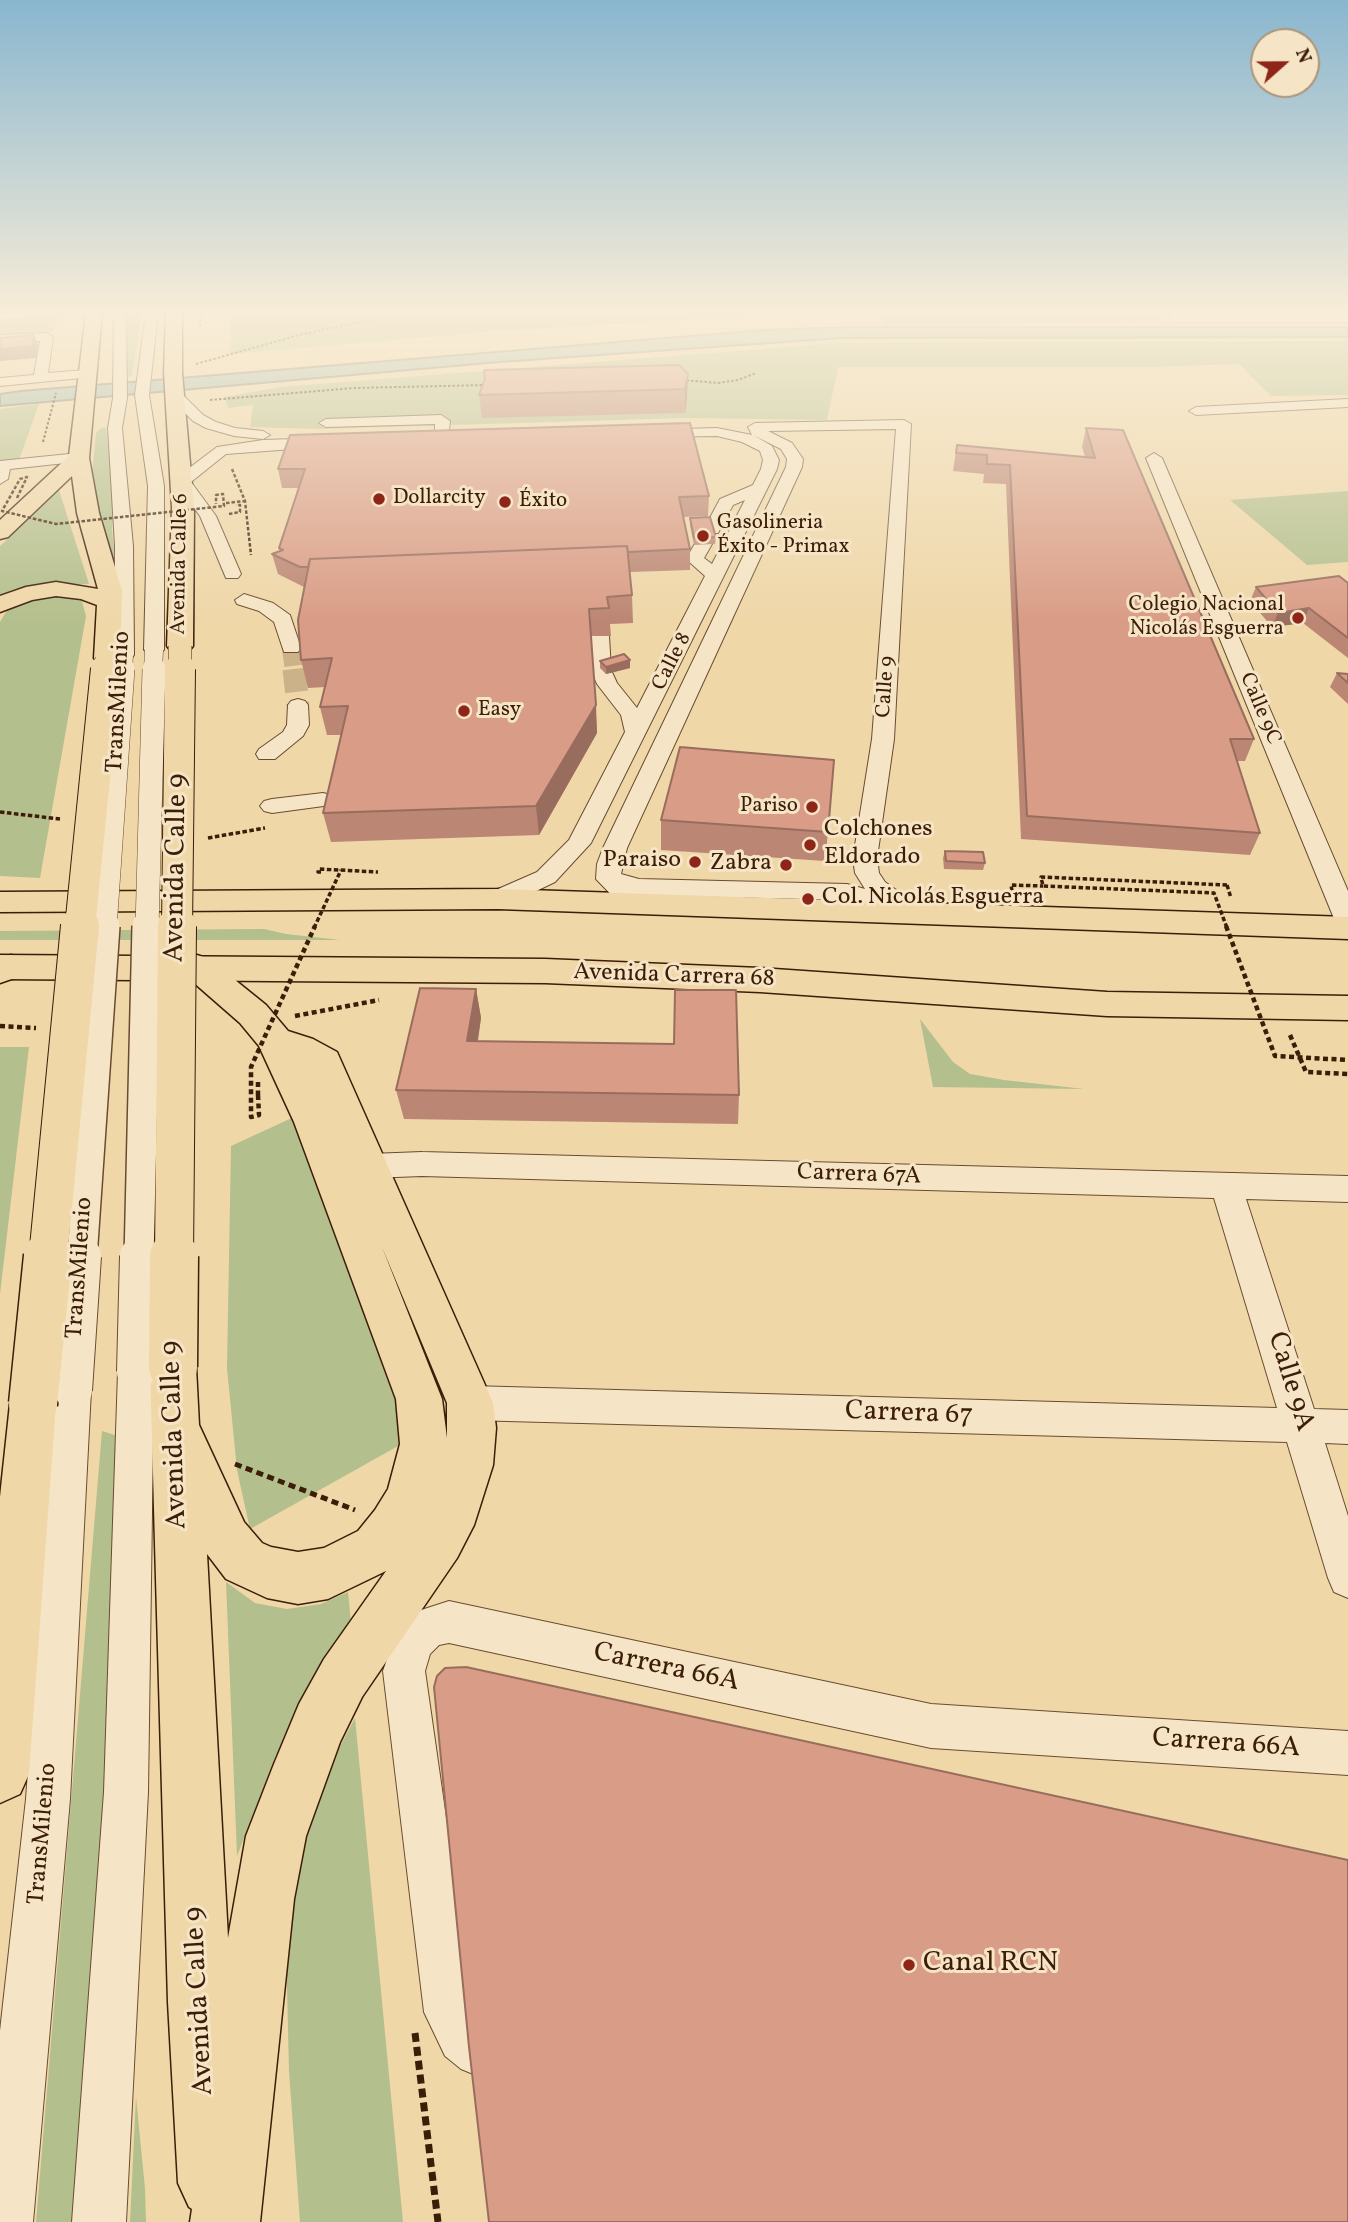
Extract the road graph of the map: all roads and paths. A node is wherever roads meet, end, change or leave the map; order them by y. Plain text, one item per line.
1 (82, 417) edge
2 (117, 417) edge
3 (145, 417) edge
4 (176, 417) edge
5 (199, 417) edge
6 (326, 423) dead end
7 (802, 426) junction
8 (741, 427) junction
9 (710, 432) junction
10 (451, 434) junction
11 (428, 440) edge
12 (345, 443) edge
13 (787, 446) junction
14 (79, 458) junction
15 (1154, 458) dead end
16 (230, 466) dead end
17 (1, 472) edge
18 (182, 481) junction
19 (759, 488) junction
20 (17, 498) dead end
21 (216, 504) dead end
22 (224, 506) junction
23 (240, 512) dead end
24 (0, 532) edge
25 (251, 556) dead end
26 (232, 574) dead end
27 (716, 576) junction
28 (244, 600) dead end
29 (110, 602) junction
30 (0, 604) edge
31 (599, 636) edge
32 (167, 648) junction
33 (291, 648) tunnel mouth
34 (116, 657) junction
35 (298, 705) tunnel mouth
36 (636, 734) junction
37 (267, 754) dead end
38 (323, 800) edge
39 (272, 806) dead end
40 (579, 844) junction
41 (336, 873) dead end
42 (608, 879) junction
43 (1012, 885) dead end
44 (1043, 886) junction
45 (498, 899) junction
46 (0, 902) edge
47 (634, 903) junction
48 (1234, 903) dead end
49 (849, 911) junction
50 (929, 915) junction
51 (1348, 921) edge
52 (1348, 928) edge
53 (197, 967) junction
54 (4, 968) edge
55 (1348, 1008) edge
56 (1288, 1031) dead end
57 (275, 1040) junction
58 (1348, 1060) edge
59 (1348, 1074) edge
60 (258, 1095) dead end
61 (370, 1166) junction
62 (1226, 1186) junction
63 (1348, 1189) edge
64 (161, 1387) junction
65 (53, 1397) junction
66 (470, 1403) junction
67 (1303, 1425) junction
68 (1348, 1427) edge
69 (233, 1463) dead end
70 (355, 1510) dead end
71 (1348, 1578) edge
72 (3, 1696) edge
73 (1348, 1752) edge
74 (0, 1774) edge
75 (539, 2078) edge
76 (6, 2222) edge
77 (99, 2222) edge
78 (215, 2222) edge
79 (225, 2222) edge

1 - 14 main road
2 - 34 street, TransMilenio
3 - 32 street, TransMilenio
4 - 18 main road, Avenida Calle 6
5 - 10 street
6 - 10 street
7 - 8 street
7 - 13 street
7 - 50 street, Calle 9
8 - 9 street
8 - 9 street
8 - 13 street
9 - 19 street, Calle 8
10 - 11 street
12 - 18 street
13 - 42 street, Calle 8
14 - 17 street
14 - 24 main road
14 - 29 main road
15 - 51 street, Calle 9C
16 - 25 path
18 - 26 street
18 - 32 main road, Avenida Calle 6
19 - 27 street, Calle 8
19 - 27 street
20 - 22 path, bridge
21 - 22 path, bridge
22 - 23 path
27 - 36 street, Calle 8
28 - 33 street
29 - 30 main road
29 - 34 main road
31 - 36 street
32 - 64 main road, Avenida Calle 9, bridge
34 - 65 main road, bridge
35 - 37 street
36 - 40 street, Calle 8
38 - 39 street
40 - 42 street
40 - 45 street, Calle 8
41 - 60 path, bridge
42 - 47 street
42 - 49 street
43 - 44 path
44 - 48 path, bridge
44 - 58 path, bridge
45 - 46 main road
45 - 47 main road
47 - 49 main road
49 - 50 main road
50 - 52 main road
53 - 54 main road, Avenida Carrera 68
53 - 55 main road, Avenida Carrera 68
53 - 57 main road
56 - 59 path
57 - 61 main road
57 - 64 main road
61 - 62 street, Carrera 67A
61 - 66 main road
62 - 63 street, Carrera 67A
62 - 67 street, Calle 9A
64 - 77 street
64 - 78 main road, Avenida Calle 9
65 - 72 main road
65 - 76 street, TransMilenio
66 - 67 street, Carrera 67
66 - 79 main road
67 - 68 street, Carrera 67
67 - 71 street, Calle 9A
69 - 70 path
72 - 74 main road
73 - 75 street, Carrera 66A

